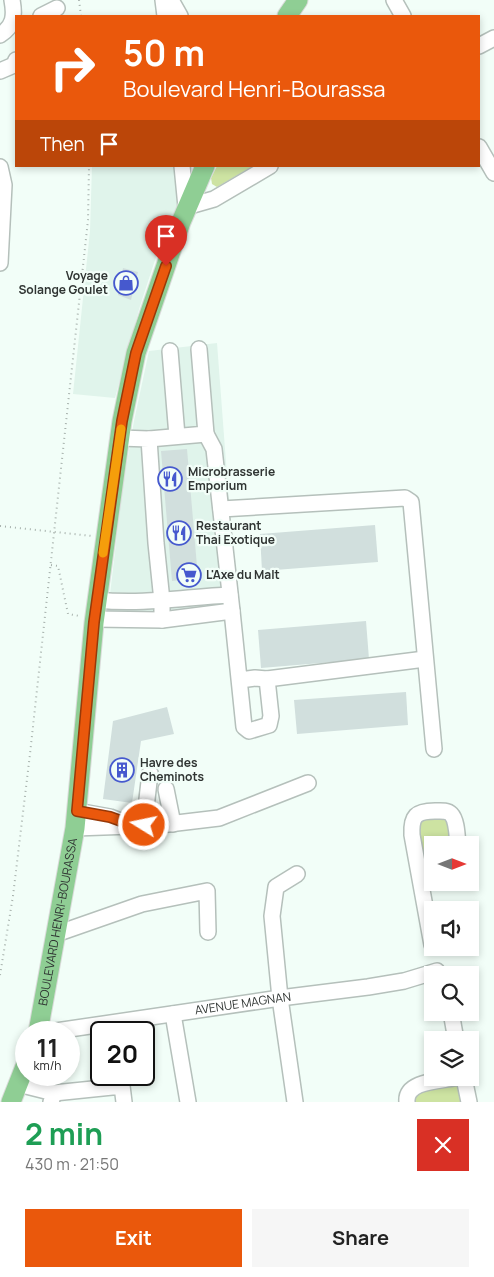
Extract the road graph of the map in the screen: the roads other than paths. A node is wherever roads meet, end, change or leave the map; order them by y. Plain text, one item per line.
1 (12, 0) edge
2 (163, 0) edge
3 (171, 0) edge
4 (394, 0) edge
5 (57, 8) dead end
6 (42, 15) edge
7 (165, 15) edge
8 (179, 15) edge
9 (402, 15) edge
10 (15, 21) edge
11 (0, 35) edge
12 (494, 38) edge
13 (480, 45) edge
14 (15, 62) edge
15 (0, 71) edge
16 (480, 149) edge
17 (0, 167) edge
18 (182, 167) edge
19 (205, 167) edge
20 (268, 167) edge
21 (494, 173) edge
22 (186, 207) junction
23 (0, 263) edge
24 (198, 349) dead end
25 (170, 351) dead end
26 (206, 434) junction
27 (177, 436) junction
28 (120, 438) junction
29 (149, 439) junction
30 (221, 509) junction
31 (230, 595) junction
32 (197, 597) junction
33 (97, 600) junction
34 (162, 601) junction
35 (232, 611) junction
36 (200, 614) junction
37 (95, 619) junction
38 (162, 620) junction
39 (425, 659) junction
40 (267, 679) junction
41 (240, 680) junction
42 (434, 750) dead end
43 (150, 773) dead end
44 (308, 783) dead end
45 (166, 789) dead end
46 (76, 820) junction
47 (173, 824) junction
48 (138, 825) junction
49 (457, 836) edge
50 (424, 873) edge
51 (297, 874) dead end
52 (208, 932) dead end
53 (56, 934) junction
54 (424, 976) edge
55 (280, 998) junction
56 (173, 1014) junction
57 (40, 1021) edge
58 (80, 1028) edge
59 (424, 1084) edge
60 (17, 1086) edge
61 (466, 1086) edge
62 (26, 1088) edge
63 (52, 1097) edge
64 (11, 1102) edge
65 (124, 1102) edge
66 (188, 1102) edge
67 (295, 1102) edge
68 (407, 1102) edge
69 (469, 1102) edge

1 - 10 street
2 - 7 street
3 - 8 street
4 - 9 street
5 - 6 street
10 - 11 street
12 - 13 street
14 - 15 street
16 - 21 street
17 - 23 street
18 - 22 street
19 - 22 main road, BOULEVARD HENRI-BOURASSA
20 - 22 street
22 - 28 main road, BOULEVARD HENRI-BOURASSA
24 - 26 street
25 - 27 street
26 - 27 street
26 - 30 street
27 - 29 street
28 - 29 street
28 - 33 main road, BOULEVARD HENRI-BOURASSA
29 - 34 street
30 - 31 street
30 - 39 street
31 - 32 street
31 - 35 street
32 - 34 street
32 - 36 street
33 - 34 street
33 - 37 main road, BOULEVARD HENRI-BOURASSA
34 - 38 street
35 - 36 street
35 - 41 street
36 - 38 street
37 - 38 street
37 - 46 main road, BOULEVARD HENRI-BOURASSA
39 - 40 street
39 - 42 street
40 - 41 street
40 - 41 street
43 - 48 street
44 - 47 street
45 - 47 street
46 - 48 street
46 - 53 main road, BOULEVARD HENRI-BOURASSA
47 - 48 street
49 - 50 street
51 - 55 street
52 - 53 street
53 - 57 main road, BOULEVARD HENRI-BOURASSA
54 - 55 street, AVENUE MAGNAN
55 - 56 street, AVENUE MAGNAN
55 - 67 street
56 - 58 street, AVENUE MAGNAN
56 - 66 street
59 - 68 street
60 - 64 main road
61 - 69 street
62 - 63 street
63 - 65 street

